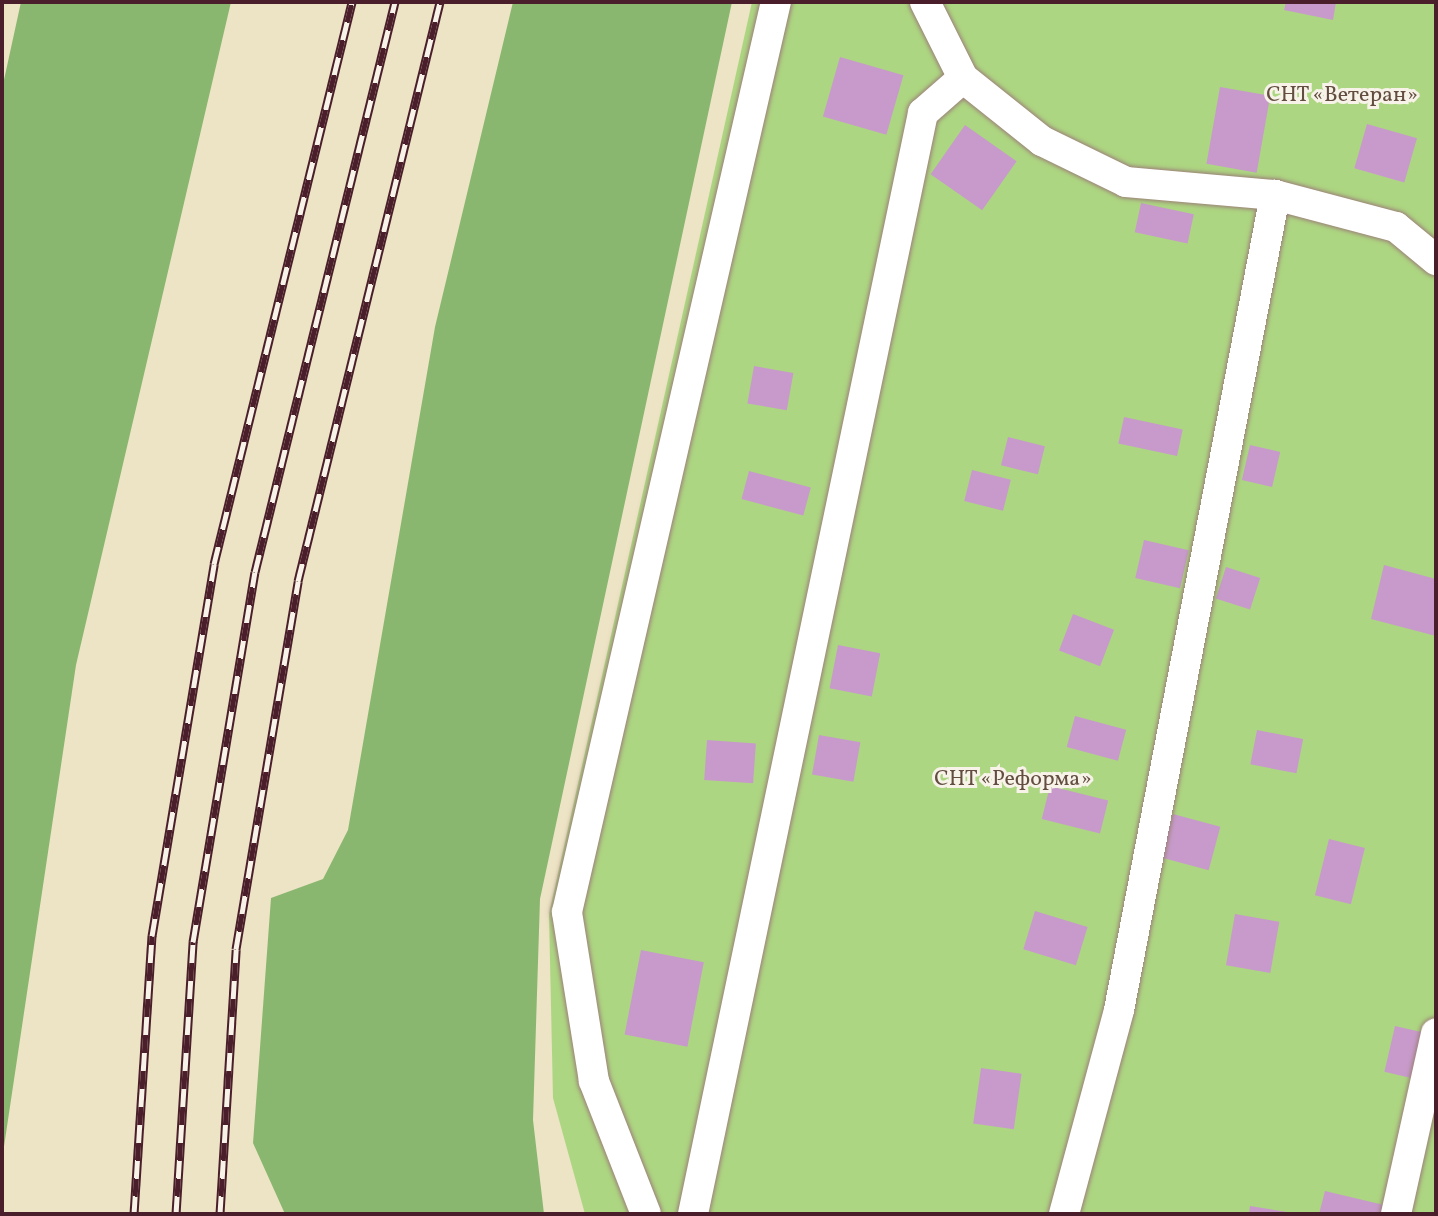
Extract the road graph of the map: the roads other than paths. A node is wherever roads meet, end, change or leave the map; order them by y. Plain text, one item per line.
1 (776, 2) edge
2 (925, 2) edge
3 (963, 78) junction
4 (1275, 195) junction
5 (1436, 260) edge
6 (1436, 1033) edge
7 (646, 1214) edge
8 (693, 1214) edge
9 (1064, 1214) edge
10 (1396, 1214) edge

1 - 7 street
2 - 3 street
3 - 4 street
3 - 8 street
4 - 5 street
4 - 9 street
6 - 10 street

